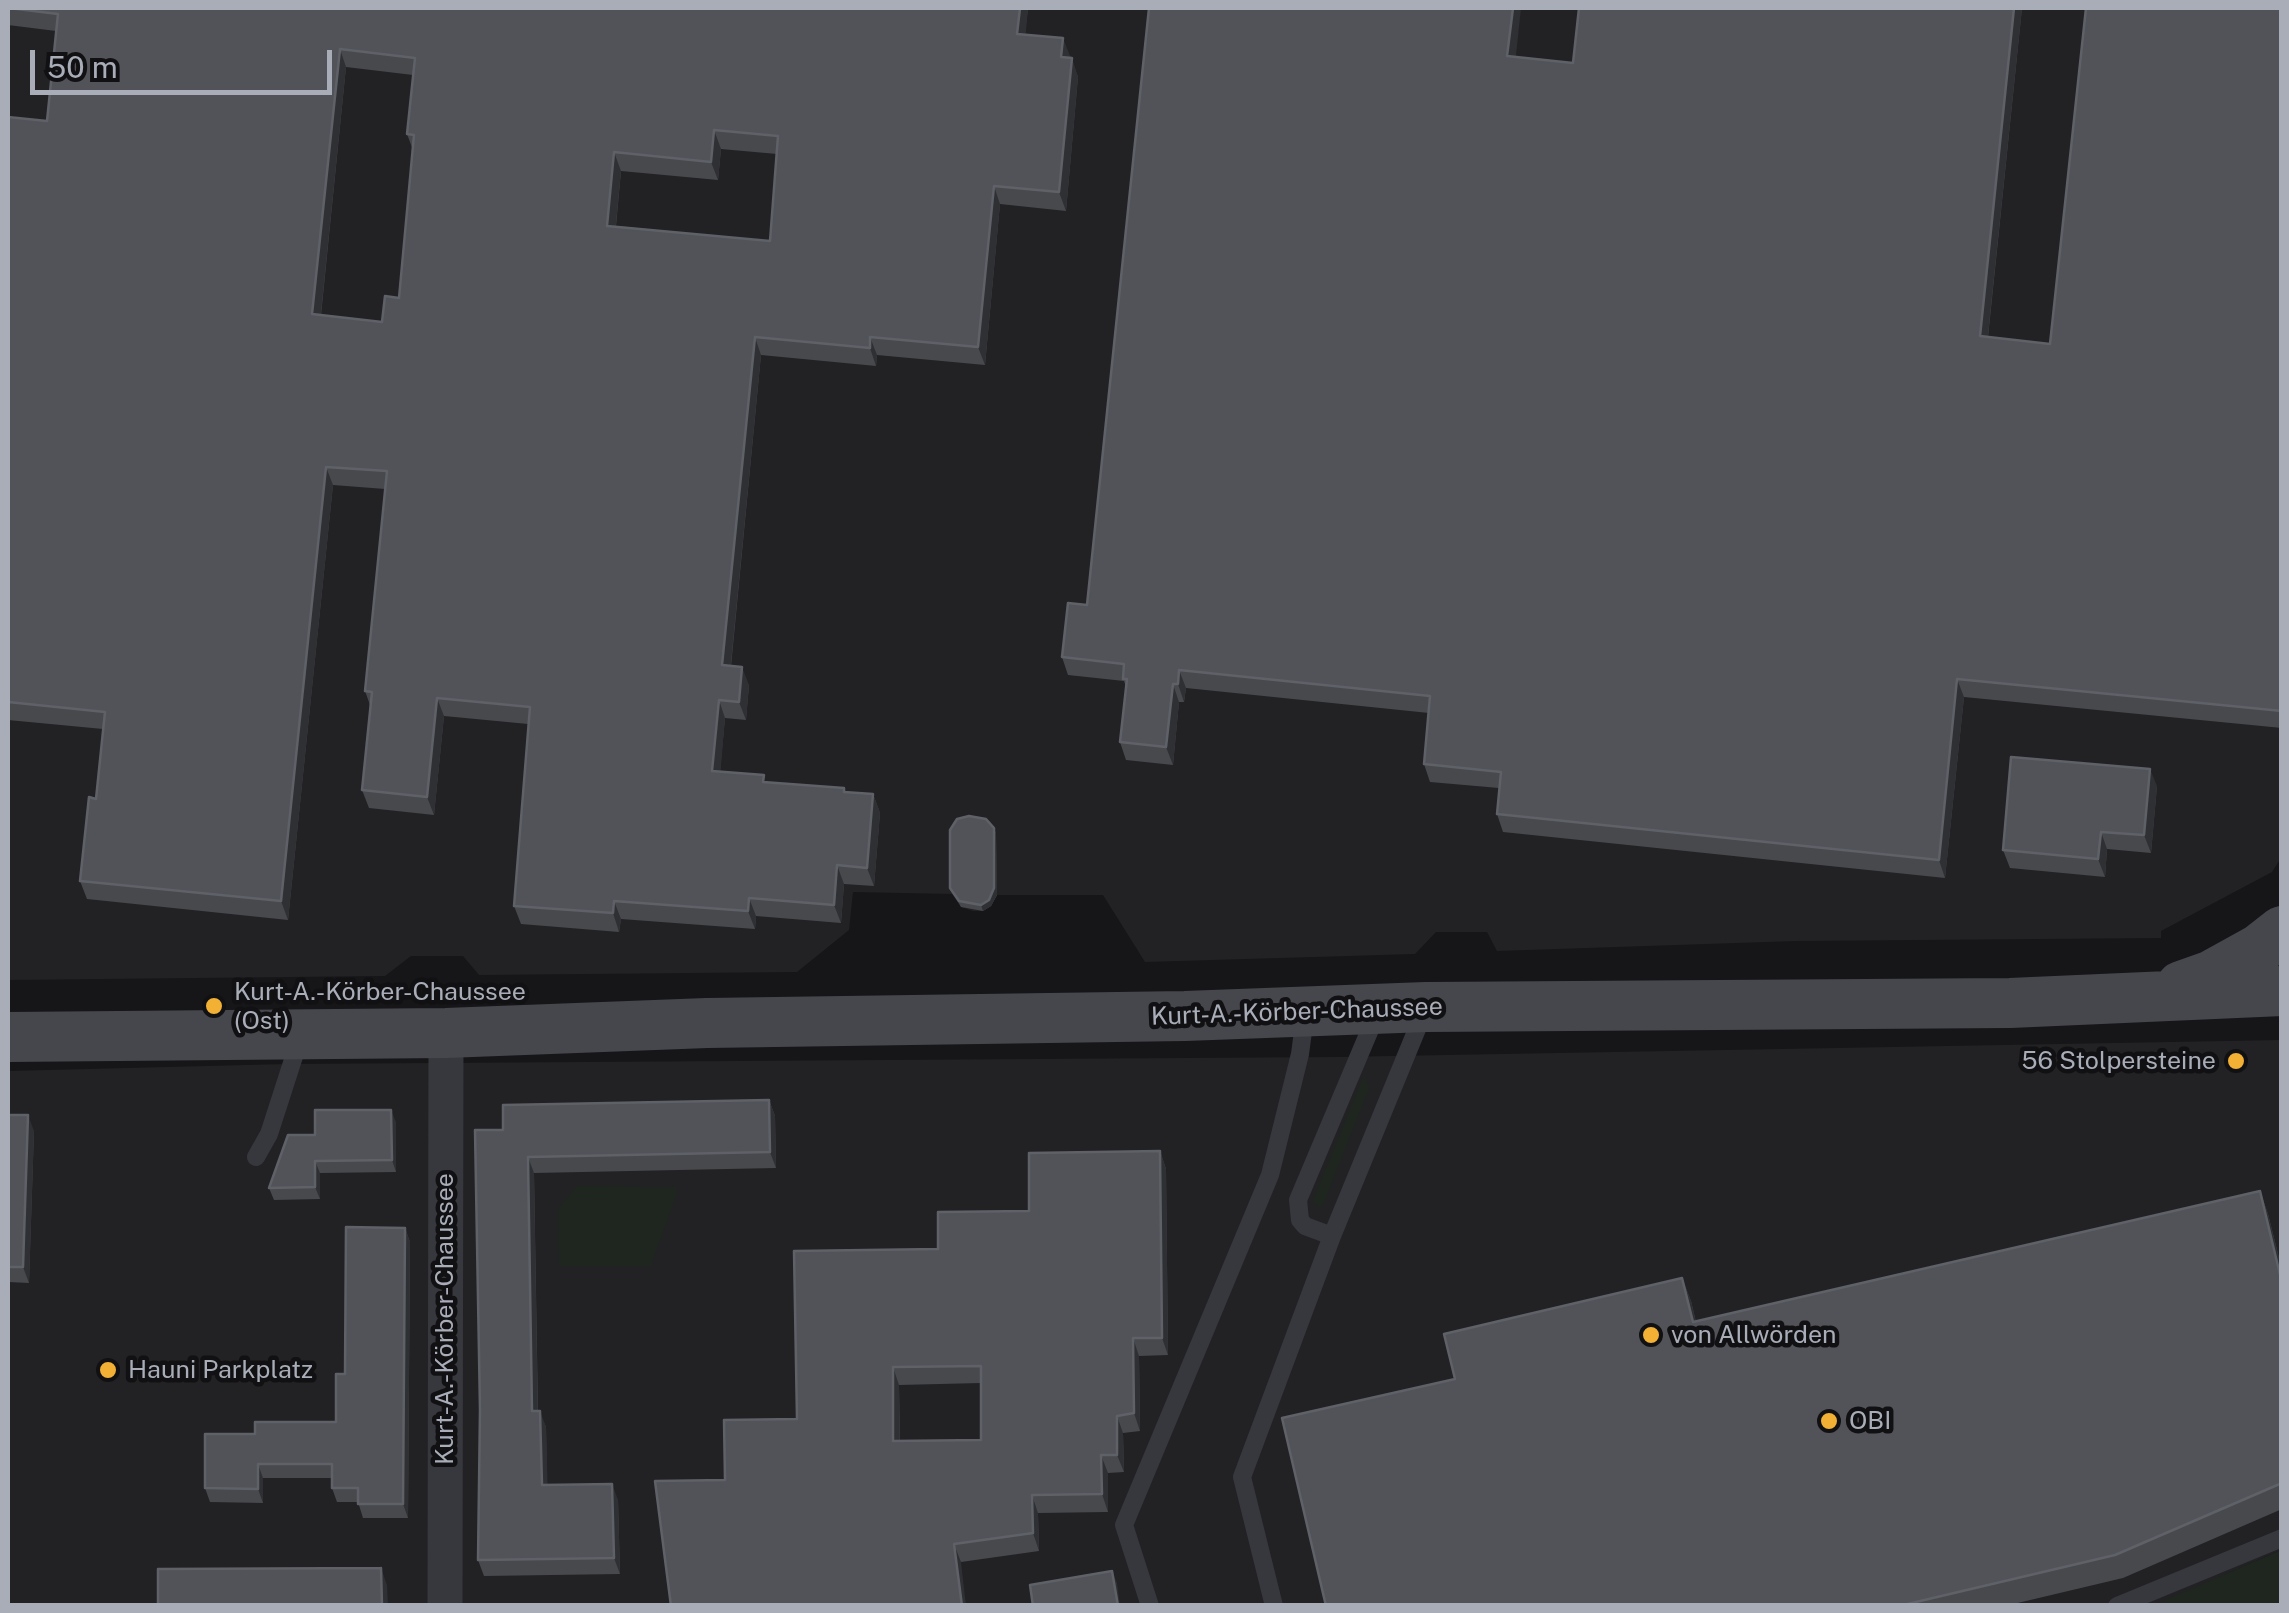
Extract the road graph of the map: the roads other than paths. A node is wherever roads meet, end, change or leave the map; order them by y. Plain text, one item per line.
1 (2282, 932) edge
2 (2282, 991) edge
3 (2149, 998) junction
4 (1402, 1008) junction
5 (1306, 1011) junction
6 (301, 1033) junction
7 (446, 1033) junction
8 (8, 1036) edge
9 (256, 1157) dead end
10 (1332, 1236) junction
11 (2282, 1538) edge
12 (445, 1606) edge
13 (1150, 1606) edge
14 (1274, 1606) edge
15 (2117, 1606) edge

1 - 3 main road, Kurt-A.-Körber-Chaussee
2 - 3 main road, Kurt-A.-Körber-Chaussee
3 - 4 main road, Kurt-A.-Körber-Chaussee
4 - 5 main road, Kurt-A.-Körber-Chaussee
4 - 10 lane
4 - 10 lane
5 - 7 main road, Kurt-A.-Körber-Chaussee
5 - 13 lane
6 - 7 main road, Kurt-A.-Körber-Chaussee
6 - 8 main road, Kurt-A.-Körber-Chaussee
6 - 9 lane
7 - 12 street, Kurt-A.-Körber-Chaussee
10 - 14 lane
11 - 15 lane

